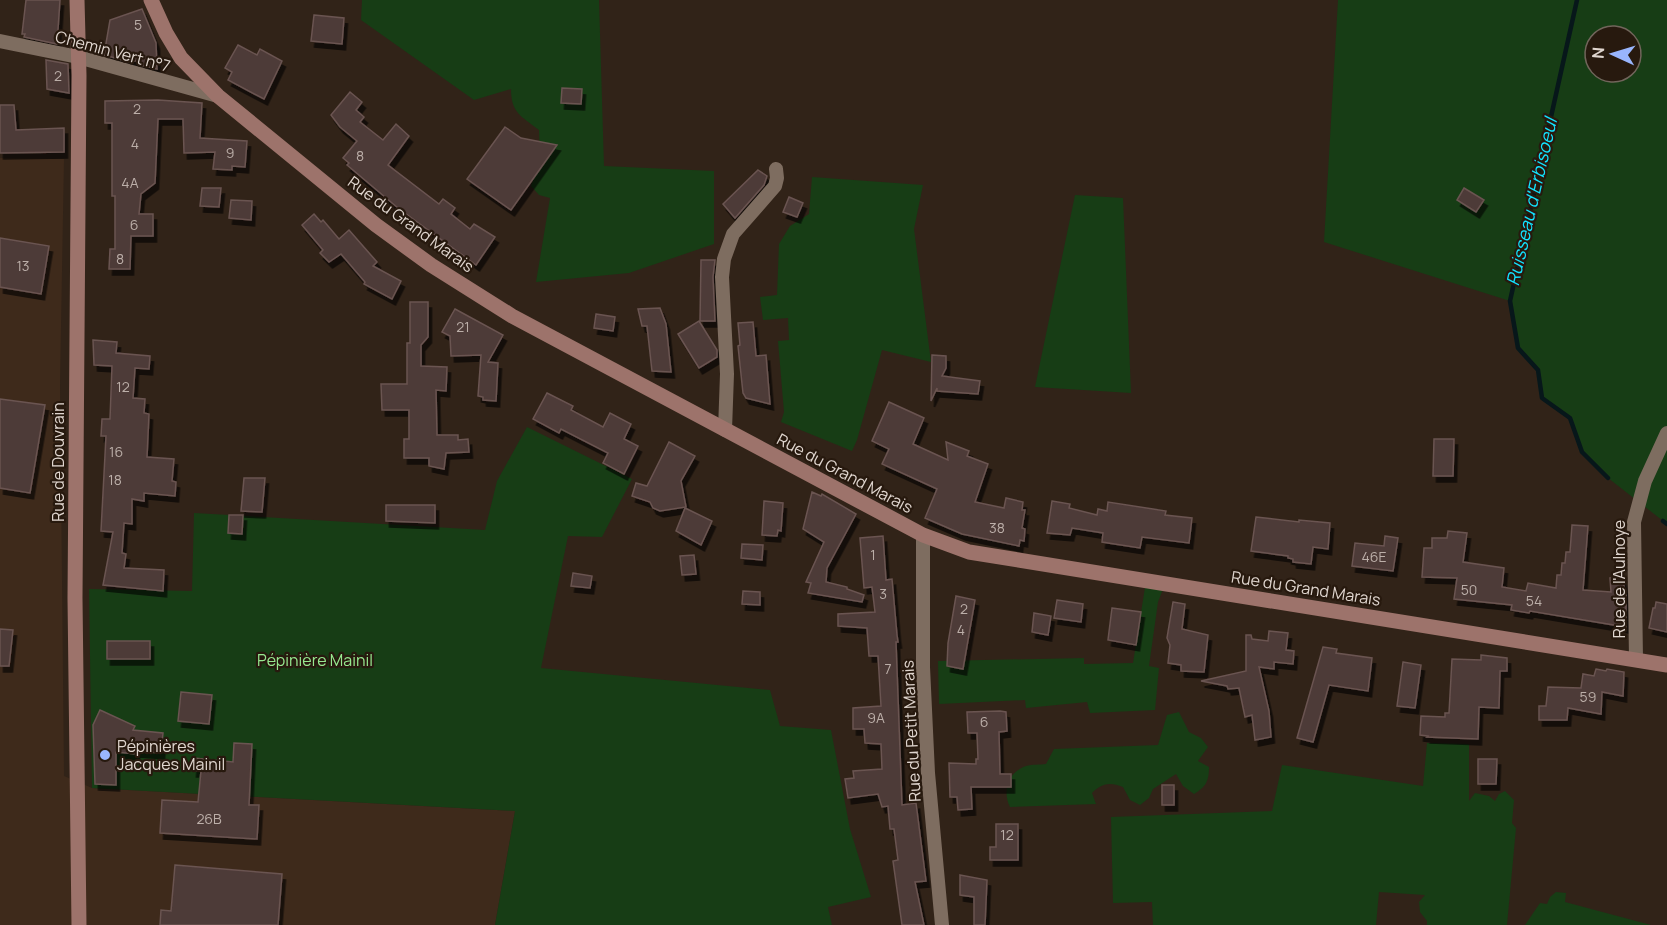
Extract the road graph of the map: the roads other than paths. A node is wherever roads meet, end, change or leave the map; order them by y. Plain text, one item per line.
1 (77, 0) edge
2 (151, 0) edge
3 (0, 41) edge
4 (78, 57) junction
5 (218, 96) junction
6 (776, 169) dead end
7 (726, 429) junction
8 (1667, 433) edge
9 (923, 535) junction
10 (1636, 659) junction
11 (1667, 664) edge
12 (79, 925) edge
13 (942, 925) edge

1 - 4 street, Rue de Douvrain
2 - 5 street, Rue du Grand Marais
3 - 4 street, Chemin Vert n°7
4 - 5 street, Chemin Vert n°7
4 - 12 street, Rue de Douvrain
5 - 7 street, Rue du Grand Marais
6 - 7 street
7 - 9 street, Rue du Grand Marais
8 - 10 street, Rue de l'Aulnoye
9 - 10 street, Rue du Grand Marais
9 - 13 street, Rue du Petit Marais
10 - 11 street, Rue du Grand Marais

